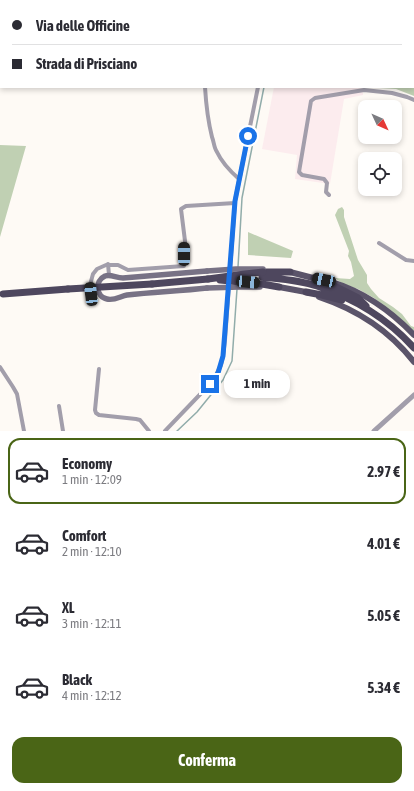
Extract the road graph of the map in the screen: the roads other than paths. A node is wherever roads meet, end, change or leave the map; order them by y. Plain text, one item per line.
1 (205, 88) edge
2 (258, 88) edge
3 (414, 100) edge
4 (239, 179) junction
5 (329, 195) dead end
6 (235, 204) junction
7 (379, 243) dead end
8 (414, 261) edge
9 (108, 264) junction
10 (290, 272) joint
11 (109, 275) junction
12 (118, 278) junction
13 (262, 278) junction
14 (314, 278) junction
15 (279, 287) joint
16 (306, 292) junction
17 (3, 294) dead end
18 (91, 294) dead end
19 (117, 298) junction
20 (370, 311) junction
21 (414, 335) edge
22 (414, 348) edge
23 (414, 362) edge
24 (0, 367) edge
25 (99, 369) dead end
26 (414, 395) edge
27 (59, 406) dead end
28 (24, 431) edge
29 (63, 431) edge
30 (149, 431) edge
31 (165, 431) edge
32 (374, 431) edge

1 - 4 street
2 - 4 street
3 - 5 street
4 - 6 street
6 - 9 street
6 - 31 street
7 - 8 street
9 - 11 street
9 - 18 street
10 - 13 highway
10 - 14 main road
11 - 12 main road
11 - 19 main road
12 - 13 main road, bridge
12 - 19 main road
13 - 15 highway
13 - 17 highway, bridge
13 - 19 main road, bridge
13 - 20 highway
14 - 20 highway
14 - 21 main road
15 - 16 main road
16 - 20 highway
16 - 23 main road
20 - 22 highway
24 - 28 street
25 - 30 street
26 - 32 street
27 - 29 street

